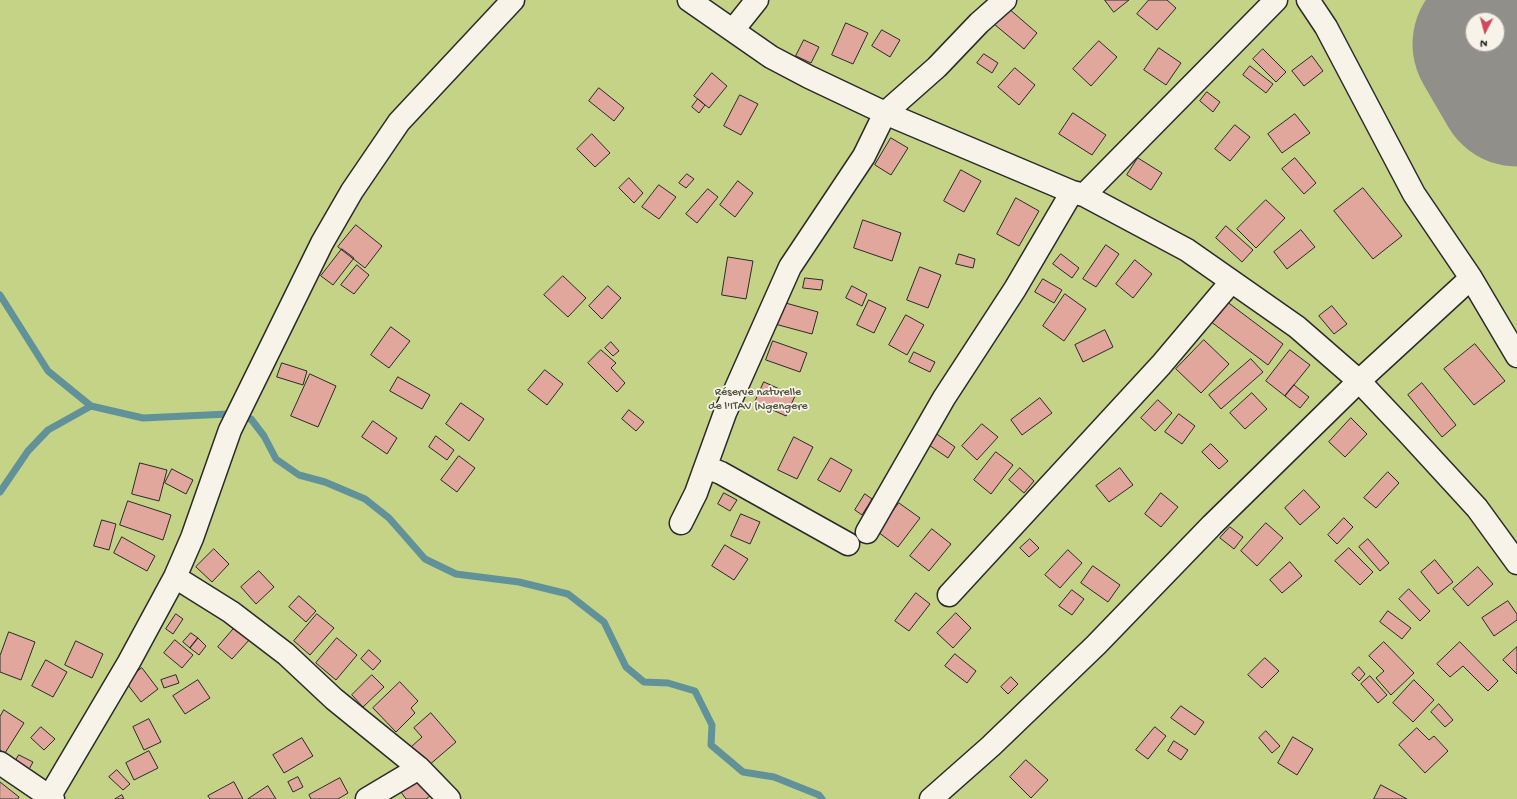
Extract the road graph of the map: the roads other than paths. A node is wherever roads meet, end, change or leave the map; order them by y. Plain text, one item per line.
1 (513, 0) edge
2 (689, 0) edge
3 (757, 0) edge
4 (1005, 0) edge
5 (1276, 0) edge
6 (1308, 0) edge
7 (733, 30) junction
8 (885, 113) junction
9 (1078, 194) junction
10 (1471, 278) junction
11 (1231, 282) junction
12 (1517, 356) edge
13 (1359, 382) junction
14 (706, 467) junction
15 (681, 523) dead end
16 (867, 532) dead end
17 (848, 544) dead end
18 (1517, 563) edge
19 (175, 577) junction
20 (949, 595) dead end
21 (0, 763) edge
22 (419, 768) junction
23 (51, 798) edge
24 (368, 799) edge
25 (449, 799) edge
26 (931, 799) edge

1 - 19 street
2 - 7 street
3 - 7 street
4 - 8 street
5 - 9 street
6 - 10 street
7 - 8 street
8 - 9 street
8 - 14 street
9 - 11 street
9 - 16 street
10 - 12 street
10 - 13 street
11 - 13 street
11 - 20 street
13 - 18 street
13 - 26 street
14 - 15 street
14 - 17 street
19 - 22 street
19 - 23 street
21 - 23 street
22 - 24 street
22 - 25 street

